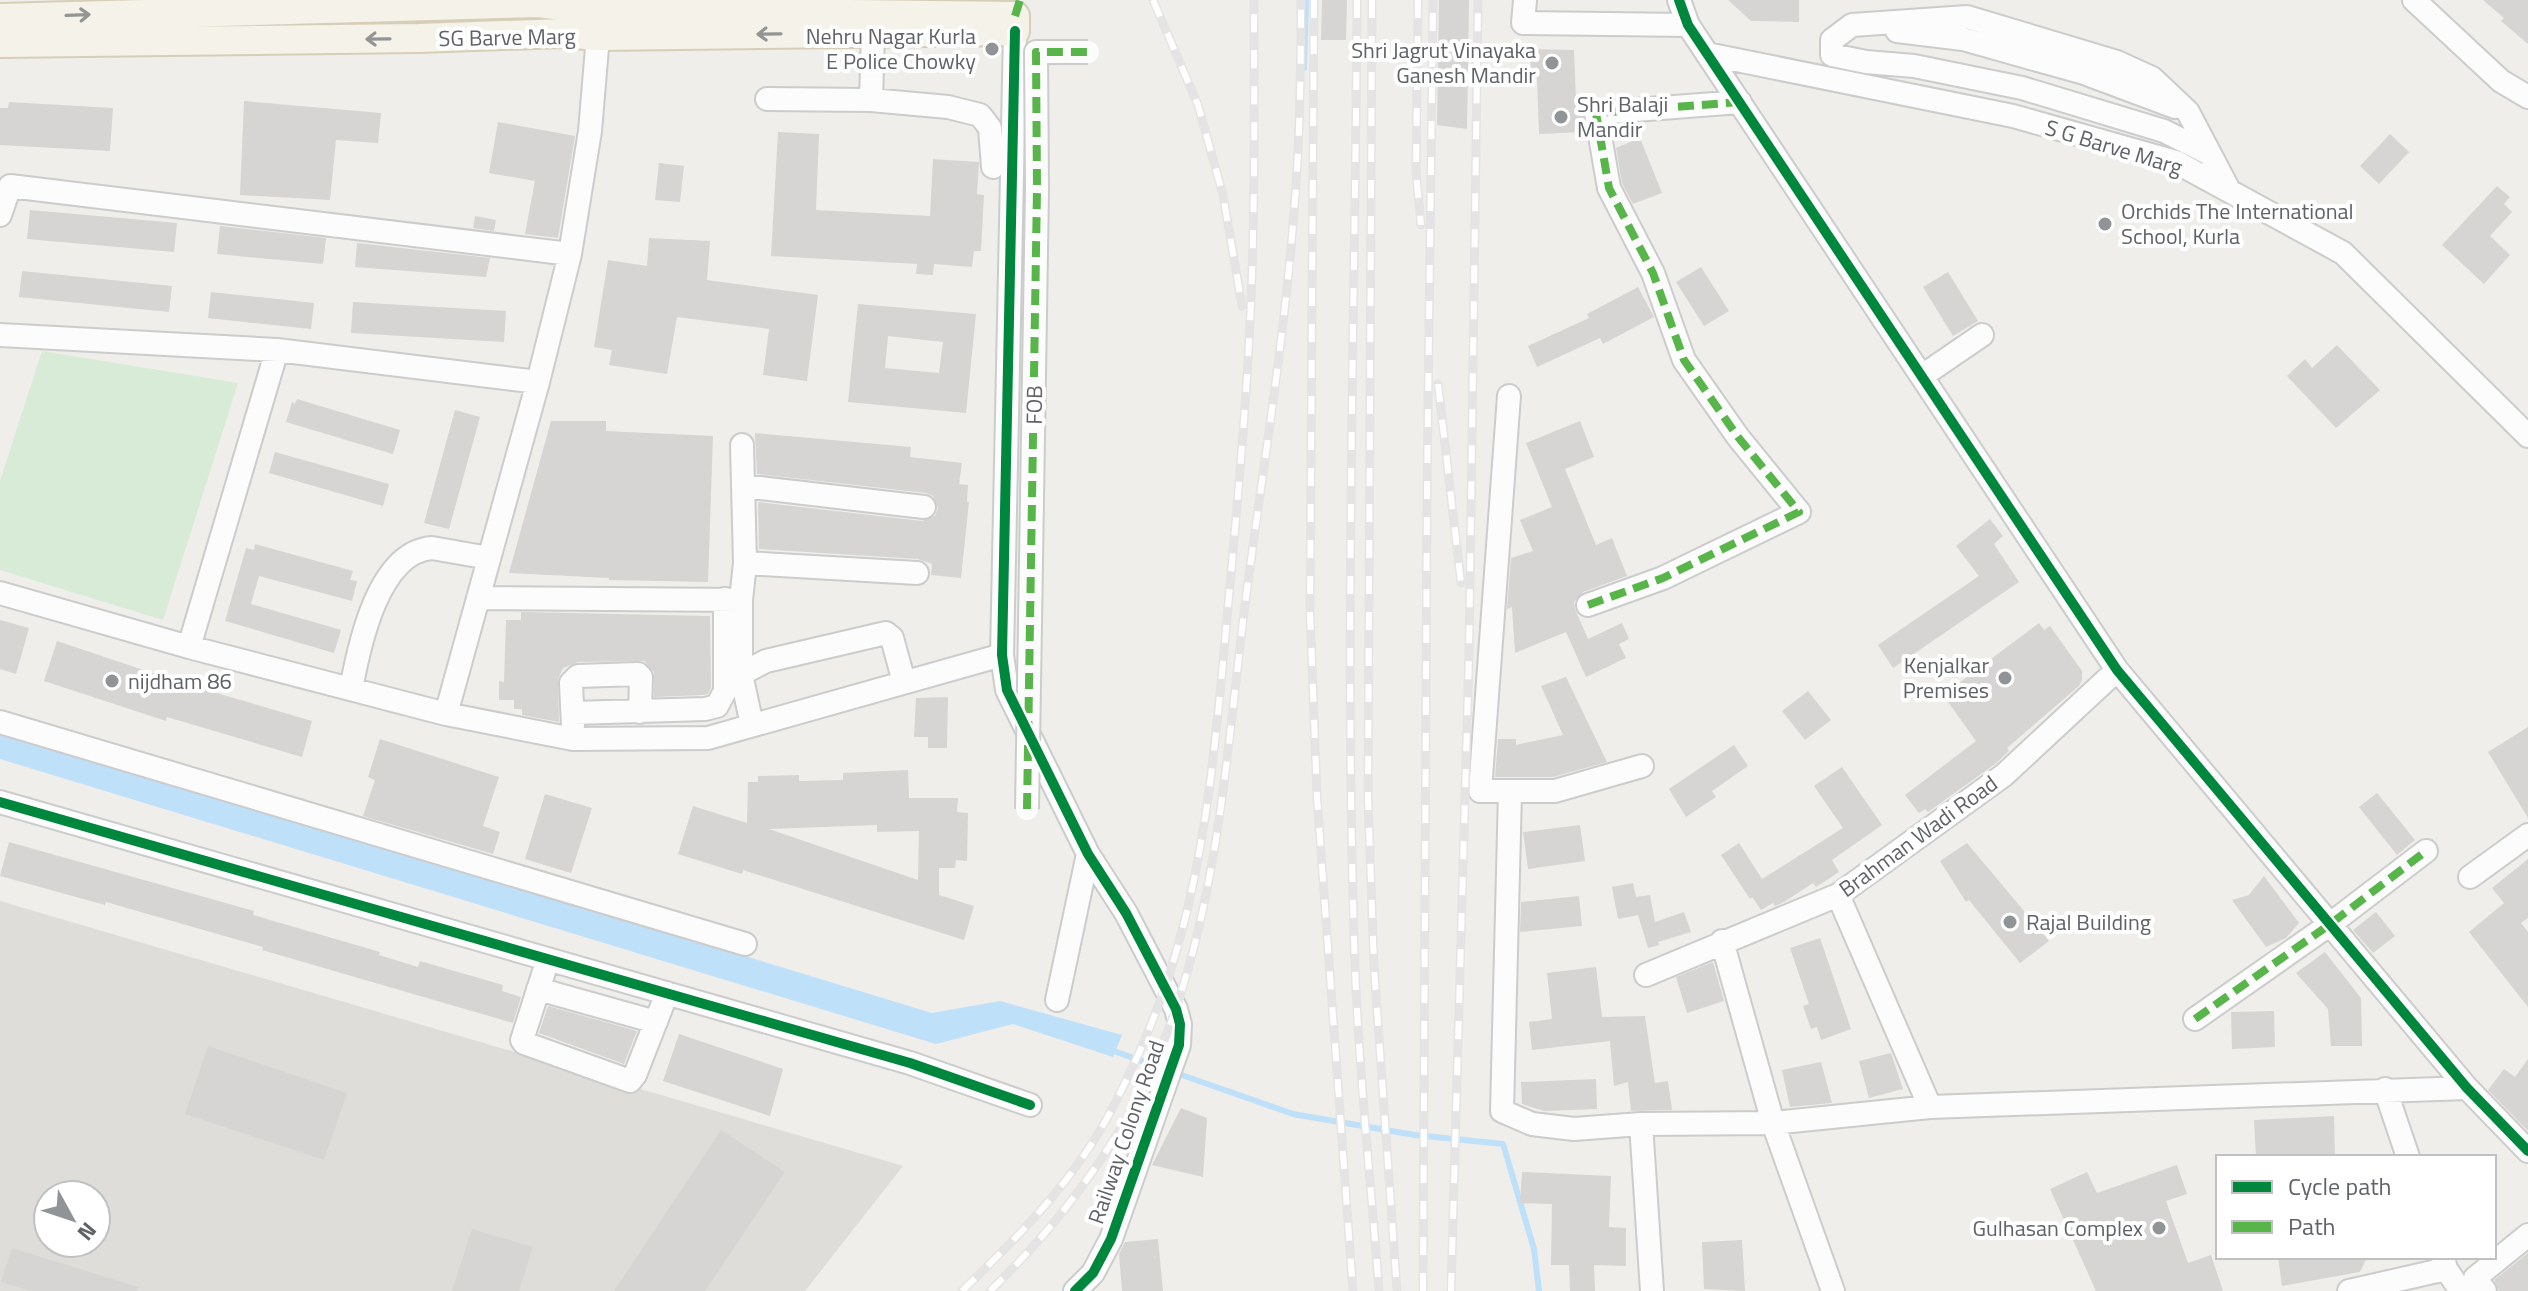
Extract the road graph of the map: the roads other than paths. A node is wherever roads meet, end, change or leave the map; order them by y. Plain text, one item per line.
1 (1525, 0) edge
2 (1679, 0) edge
3 (2414, 0) edge
4 (550, 2) edge
5 (304, 4) edge
6 (419, 7) junction
7 (1932, 9) edge
8 (1016, 12) edge
9 (823, 15) edge
10 (0, 18) edge
11 (1688, 25) junction
12 (1852, 25) junction
13 (873, 32) junction
14 (551, 33) junction
15 (598, 36) junction
16 (419, 38) junction
17 (306, 40) junction
18 (0, 43) edge
19 (1088, 52) dead end
20 (1707, 54) junction
21 (1832, 55) junction
22 (1807, 75) junction
23 (2528, 97) edge
24 (767, 99) dead end
25 (871, 100) junction
26 (1740, 102) junction
27 (2188, 112) junction
28 (2208, 153) junction
29 (993, 167) dead end
30 (2229, 191) junction
31 (0, 215) edge
32 (570, 254) junction
33 (0, 335) edge
34 (1982, 335) dead end
35 (277, 350) junction
36 (1922, 376) junction
37 (538, 382) junction
38 (1509, 396) dead end
39 (2528, 436) edge
40 (742, 445) dead end
41 (743, 486) junction
42 (924, 507) dead end
43 (489, 558) junction
44 (745, 563) junction
45 (917, 573) dead end
46 (0, 593) edge
47 (478, 598) junction
48 (733, 599) junction
49 (1588, 605) dead end
50 (189, 647) junction
51 (1002, 655) junction
52 (2117, 670) junction
53 (741, 674) junction
54 (904, 682) junction
55 (351, 689) junction
56 (640, 712) junction
57 (573, 713) junction
58 (446, 714) junction
59 (0, 722) edge
60 (752, 725) junction
61 (573, 739) junction
62 (1642, 766) dead end
63 (1510, 792) junction
64 (0, 802) edge
65 (1027, 809) dead end
66 (2528, 835) edge
67 (2426, 851) dead end
68 (1088, 854) junction
69 (2470, 877) dead end
70 (1838, 895) junction
71 (2329, 925) junction
72 (1722, 941) junction
73 (745, 944) dead end
74 (548, 959) junction
75 (603, 975) junction
76 (1646, 975) dead end
77 (538, 989) junction
78 (667, 993) junction
79 (1057, 1000) dead end
80 (594, 1005) junction
81 (2195, 1019) dead end
82 (656, 1022) junction
83 (2467, 1088) junction
84 (2385, 1089) junction
85 (1030, 1105) dead end
86 (1930, 1107) junction
87 (1773, 1123) junction
88 (1641, 1124) junction
89 (2528, 1151) edge
90 (2407, 1155) edge
91 (2528, 1235) edge
92 (2444, 1263) edge
93 (1092, 1282) edge
94 (2470, 1288) edge
95 (1075, 1291) edge
96 (1652, 1291) edge
97 (1833, 1291) edge
98 (2349, 1291) edge

1 - 11 street
2 - 11 street
3 - 23 street
4 - 6 main road
4 - 9 main road
4 - 14 street
5 - 6 main road
10 -> 5 main road
5 - 17 street
6 - 16 main road
7 - 12 street
7 - 27 street
8 - 9 main road
8 - 13 main road, SG Barve Marg
8 - 51 street, Railway Colony Road
9 - 13 main road, SG Barve Marg
9 -> 15 main road, SG Barve Marg
11 - 20 street
12 - 21 street
12 - 27 street
13 - 25 street
14 - 15 main road, SG Barve Marg
14 - 16 main road, SG Barve Marg
15 - 32 street
16 -> 17 main road, SG Barve Marg
17 - 18 main road, SG Barve Marg
19 - 65 street, FOB, bridge
20 - 22 street, S G Barve Marg
20 - 26 street
21 - 22 street
21 - 28 street
22 - 30 street, S G Barve Marg
24 - 25 street
25 - 29 street
26 - 36 street
26 - 49 street
27 - 28 street
28 - 30 street
30 - 39 street, S G Barve Marg
31 - 32 street
32 - 37 street
33 - 35 street
34 - 36 street
35 - 37 street
35 - 50 street
36 - 52 street
37 - 43 street
38 - 63 street
40 - 41 street
41 - 42 street
41 - 44 street
43 - 47 street
43 - 55 street
44 - 45 street
44 - 48 street
46 - 50 street
47 - 48 street
47 - 58 street
48 - 53 street
48 - 56 street
50 - 55 street
51 - 54 street
51 - 68 street, Railway Colony Road
52 - 70 street, Brahman Wadi Road
52 - 71 street
53 - 54 street
53 - 60 street
54 - 60 street
55 - 58 street
56 - 57 street
56 - 57 street
57 - 61 street
58 - 61 street
59 - 73 street
60 - 61 street
62 - 63 street
63 - 88 street
64 - 74 street
66 - 69 street
67 - 71 street
68 - 79 street
68 - 93 street, Railway Colony Road
70 - 72 street, Brahman Wadi Road
70 - 86 street
71 - 81 street
71 - 83 street
72 - 76 street, Brahman Wadi Road
72 - 87 street
74 - 75 street
74 - 77 street
75 - 78 street
75 - 80 street
77 - 80 street
77 - 82 street
78 - 82 street
78 - 85 street
80 - 82 street
83 - 84 street
83 - 89 street
84 - 86 street
84 - 90 street
86 - 87 street
87 - 88 street
87 - 97 street
88 - 96 street
91 - 94 street
92 - 94 street
92 - 98 street
93 - 95 street, Railway Colony Road

